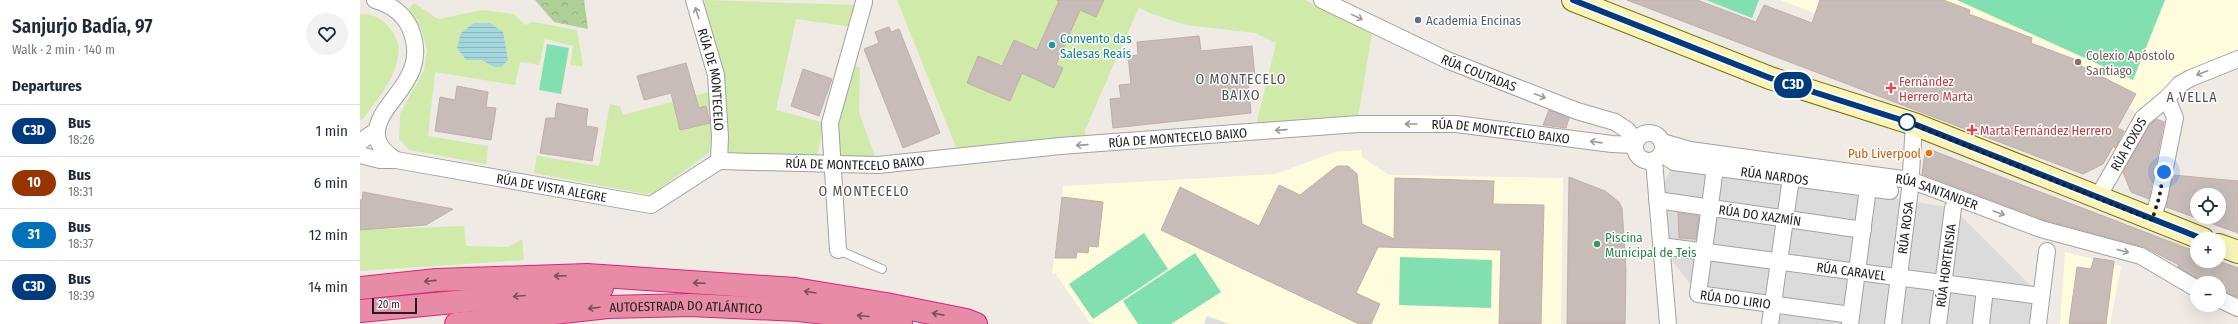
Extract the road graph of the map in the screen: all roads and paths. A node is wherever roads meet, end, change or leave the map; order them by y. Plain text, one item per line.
1 (375, 0) edge
2 (694, 0) edge
3 (1322, 0) edge
4 (1573, 0) edge
5 (864, 2) dead end
6 (2238, 60) edge
7 (2167, 98) junction
8 (1914, 124) junction
9 (378, 137) junction
10 (360, 142) edge
11 (1635, 143) junction
12 (1660, 152) junction
13 (360, 154) edge
14 (396, 160) junction
15 (719, 161) junction
16 (831, 164) junction
17 (1715, 168) junction
18 (1791, 178) junction
19 (1910, 180) junction
20 (1868, 188) junction
21 (1890, 191) dead end
22 (2098, 197) junction
23 (1657, 200) junction
24 (1710, 208) junction
25 (1953, 208) dead end
26 (1786, 219) junction
27 (2152, 220) junction
28 (1863, 230) junction
29 (2190, 234) edge
30 (1661, 246) junction
31 (2226, 248) edge
32 (838, 250) joint
33 (1704, 251) junction
34 (2047, 251) dead end
35 (2238, 252) edge
36 (1780, 262) junction
37 (882, 269) dead end
38 (1857, 272) junction
39 (1898, 277) junction
40 (669, 282) junction
41 (1943, 283) junction
42 (2190, 285) edge
43 (360, 288) edge
44 (1985, 289) junction
45 (2041, 296) junction
46 (2226, 302) edge
47 (1774, 304) junction
48 (2238, 308) edge
49 (360, 311) edge
50 (1851, 319) edge
51 (456, 324) edge
52 (916, 324) edge
53 (976, 324) edge
54 (1668, 324) edge
55 (1770, 324) edge
56 (1894, 324) edge
57 (1938, 324) edge
58 (1981, 324) edge
59 (2038, 324) edge

1 - 9 street
15 -> 2 street, RÚA DE MONTECELO
3 -> 11 street, RÚA COUTADAS
4 - 8 main road
5 - 16 street
6 -> 7 street, RÚA FOXOS
7 - 22 street, RÚA FOXOS
7 - 27 street
8 - 19 street, RÚA ROSA
8 - 22 main road
9 - 10 street
9 - 13 street
9 - 14 street
11 - 12 street
11 - 12 street
11 -> 16 street, RÚA DE MONTECELO BAIXO
12 - 17 street, RÚA NARDOS
12 - 19 street, RÚA SANTANDER
12 - 23 street
13 - 14 street, RÚA DE VISTA ALEGRE
14 - 15 street, RÚA DE VISTA ALEGRE
15 - 16 street, RÚA DE MONTECELO BAIXO
16 - 32 street
17 - 18 street, RÚA NARDOS
17 - 24 street, RÚA DO LIRIO
18 - 20 street, RÚA NARDOS
18 - 26 street
19 - 39 street, RÚA ROSA
19 -> 42 street, RÚA SANTANDER
20 - 21 street, RÚA NARDOS
20 - 28 street
22 - 27 main road
23 - 24 street, RÚA DO XAZMÍN
23 - 30 street
24 - 26 street, RÚA DO XAZMÍN
24 - 33 street, RÚA DO LIRIO
25 - 41 street, RÚA HORTENSIA
26 - 28 street, RÚA DO XAZMÍN
26 - 36 street
27 - 29 main road
28 - 38 street
30 - 33 street, RÚA CARAVEL
30 - 54 street
31 - 35 main road
32 - 37 lane
33 - 36 street, RÚA CARAVEL
33 - 47 street, RÚA DO LIRIO
34 - 45 street
36 - 38 street, RÚA CARAVEL
36 - 47 street
38 - 39 street, RÚA CARAVEL
38 - 50 street
39 - 41 street, RÚA CARAVEL
39 - 56 street, RÚA ROSA
40 -> 43 highway
40 -> 49 highway
53 -> 40 highway
41 - 44 street, RÚA CARAVEL
41 - 57 street, RÚA HORTENSIA
44 - 45 street, RÚA CARAVEL
44 - 58 street
45 - 59 street
46 - 48 street
47 - 50 street, RÚA DO LIRIO
47 - 55 street
52 -> 51 highway, AUTOESTRADA DO ATLÁNTICO

